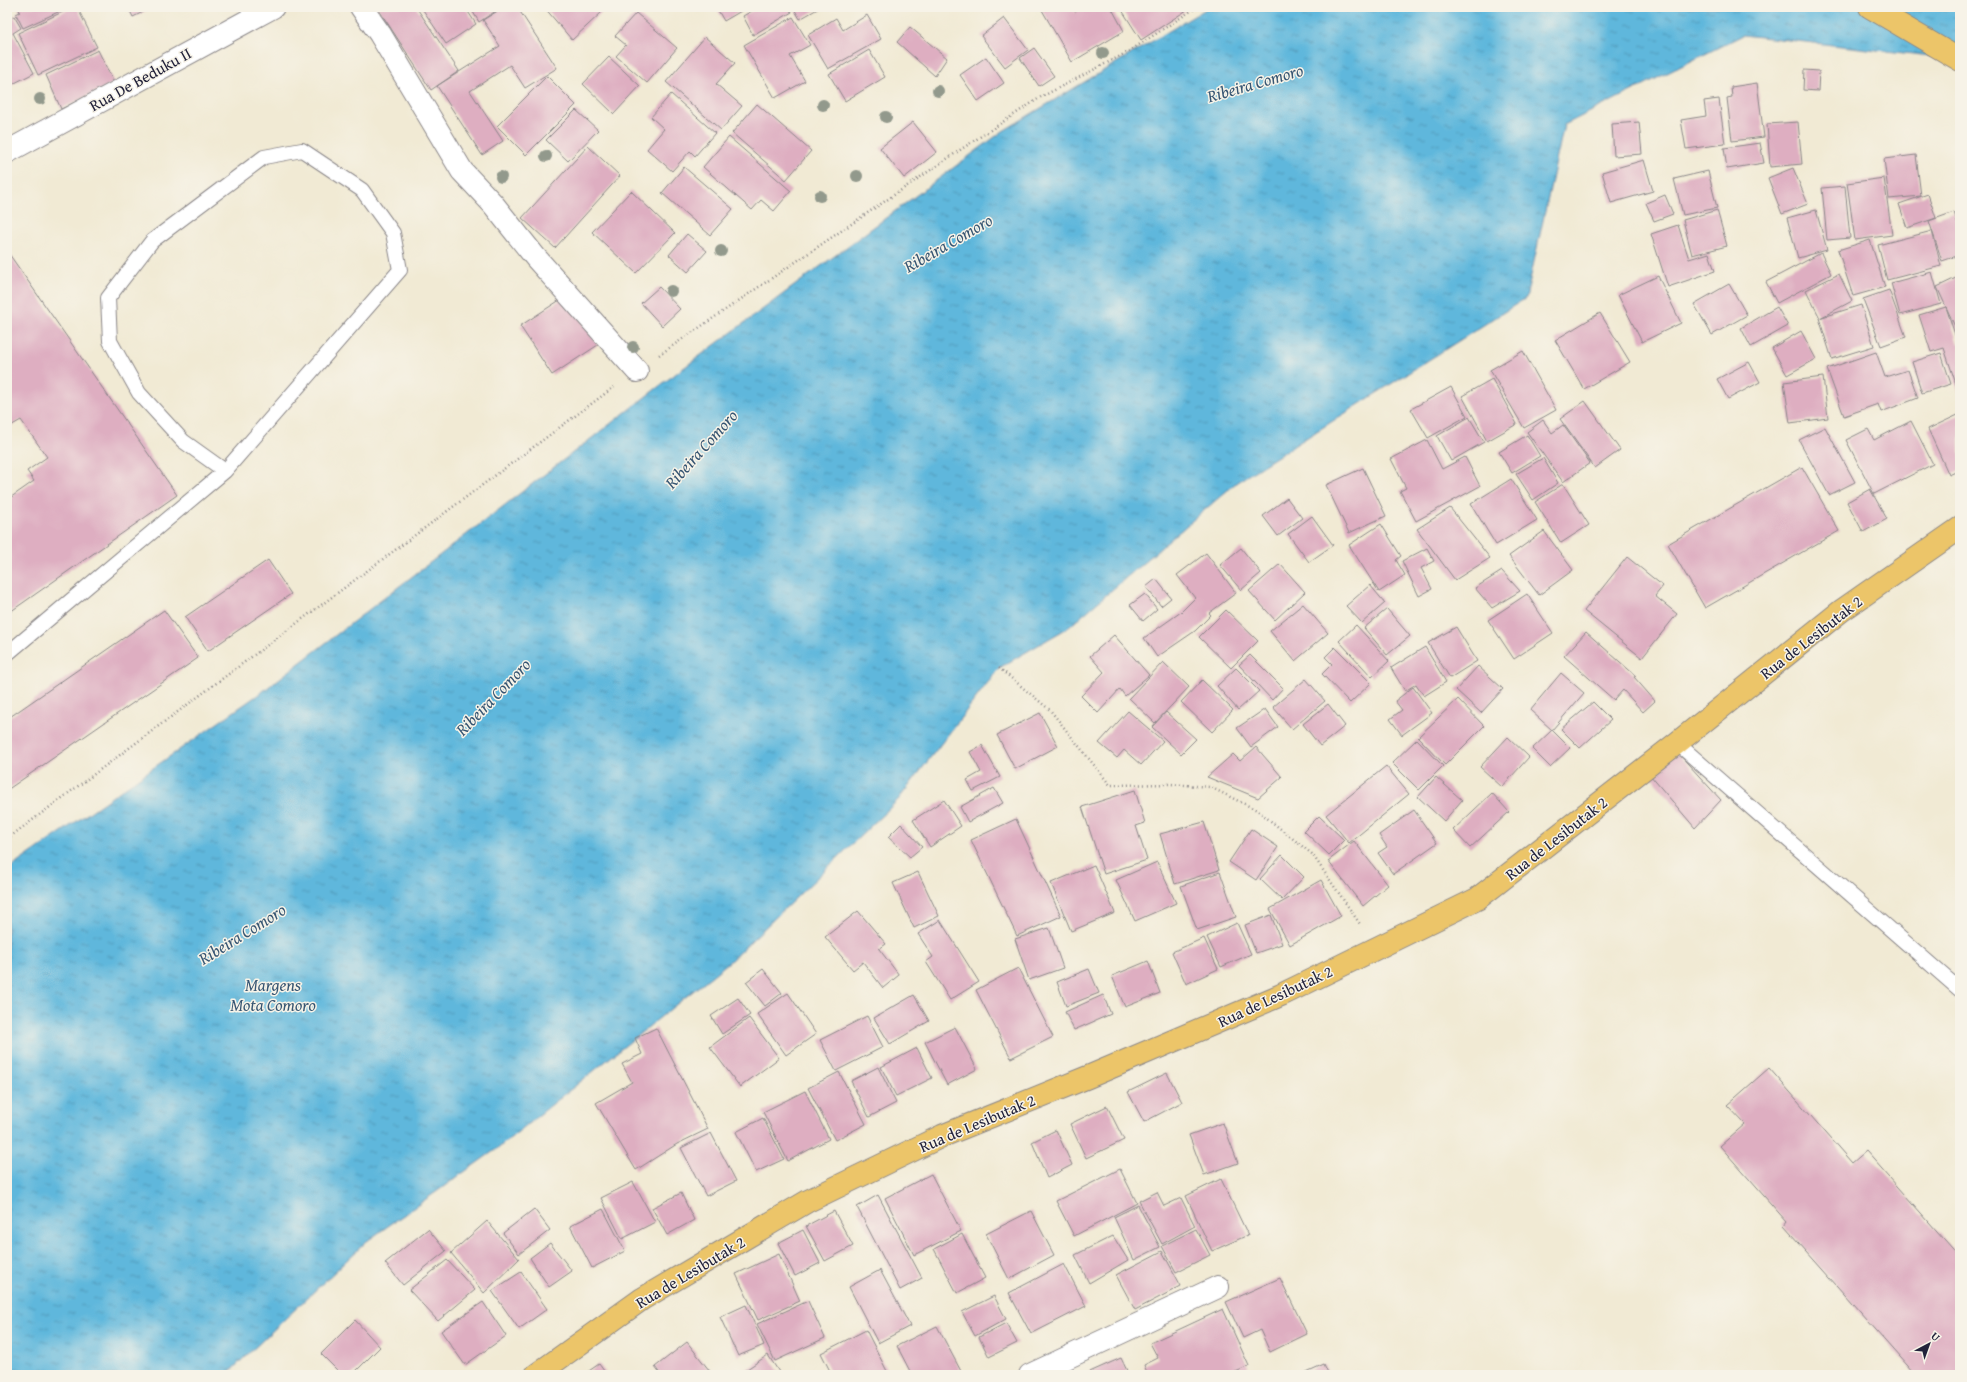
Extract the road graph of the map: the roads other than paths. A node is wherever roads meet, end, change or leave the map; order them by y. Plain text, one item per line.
1 (273, 7) edge
2 (361, 7) edge
3 (1870, 7) edge
4 (1960, 60) edge
5 (7, 152) edge
6 (637, 370) road end
7 (225, 471) junction
8 (1960, 528) edge
9 (7, 654) edge
10 (1677, 743) junction
11 (1960, 990) edge
12 (1218, 1287) dead end
13 (536, 1375) edge
14 (1030, 1375) edge

1 - 5 street, Rua De Beduku II
2 - 6 street
3 - 4 main road
7 - 7 lane
7 - 9 lane
8 - 10 main road, Rua de Lesibutak 2
10 - 11 lane
10 - 13 main road, Rua de Lesibutak 2
12 - 14 street

